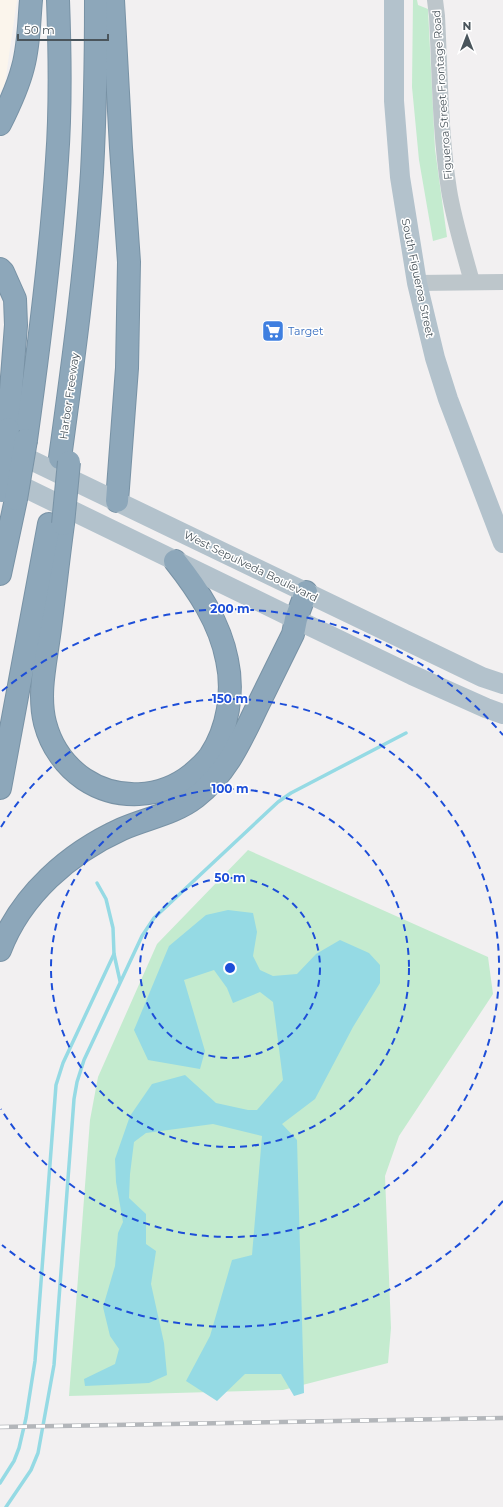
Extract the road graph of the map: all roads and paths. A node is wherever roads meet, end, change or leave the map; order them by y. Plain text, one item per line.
1 (31, 0) edge
2 (58, 0) edge
3 (96, 0) edge
4 (113, 0) edge
5 (394, 0) edge
6 (435, 0) edge
7 (0, 124) edge
8 (0, 269) edge
9 (417, 282) junction
10 (472, 282) junction
11 (503, 282) edge
12 (4, 437) edge
13 (5, 494) edge
14 (117, 501) junction
15 (57, 521) junction
16 (503, 543) edge
17 (175, 561) junction
18 (0, 574) edge
19 (306, 592) junction
20 (296, 619) junction
21 (503, 669) edge
22 (482, 677) junction
23 (503, 684) edge
24 (503, 714) edge
25 (0, 788) edge
26 (0, 950) edge

1 - 7 highway
2 - 13 highway, bridge
3 - 15 highway, Harbor Freeway
4 - 14 highway
5 - 9 main road, South Figueroa Street
6 - 10 street, Figueroa Street Frontage Road
8 - 12 highway
9 - 10 street
9 - 16 main road, South Figueroa Street
10 - 11 street
12 - 13 highway, bridge
12 - 14 main road, West Sepulveda Boulevard
13 - 17 main road
13 - 18 highway
14 - 19 main road, West Sepulveda Boulevard
15 - 17 highway
15 - 25 highway, Harbor Freeway
17 - 20 main road
19 - 20 highway
19 - 22 main road, West Sepulveda Boulevard
20 - 24 main road
20 - 26 highway
21 - 22 main road
22 - 23 main road, West Sepulveda Boulevard

